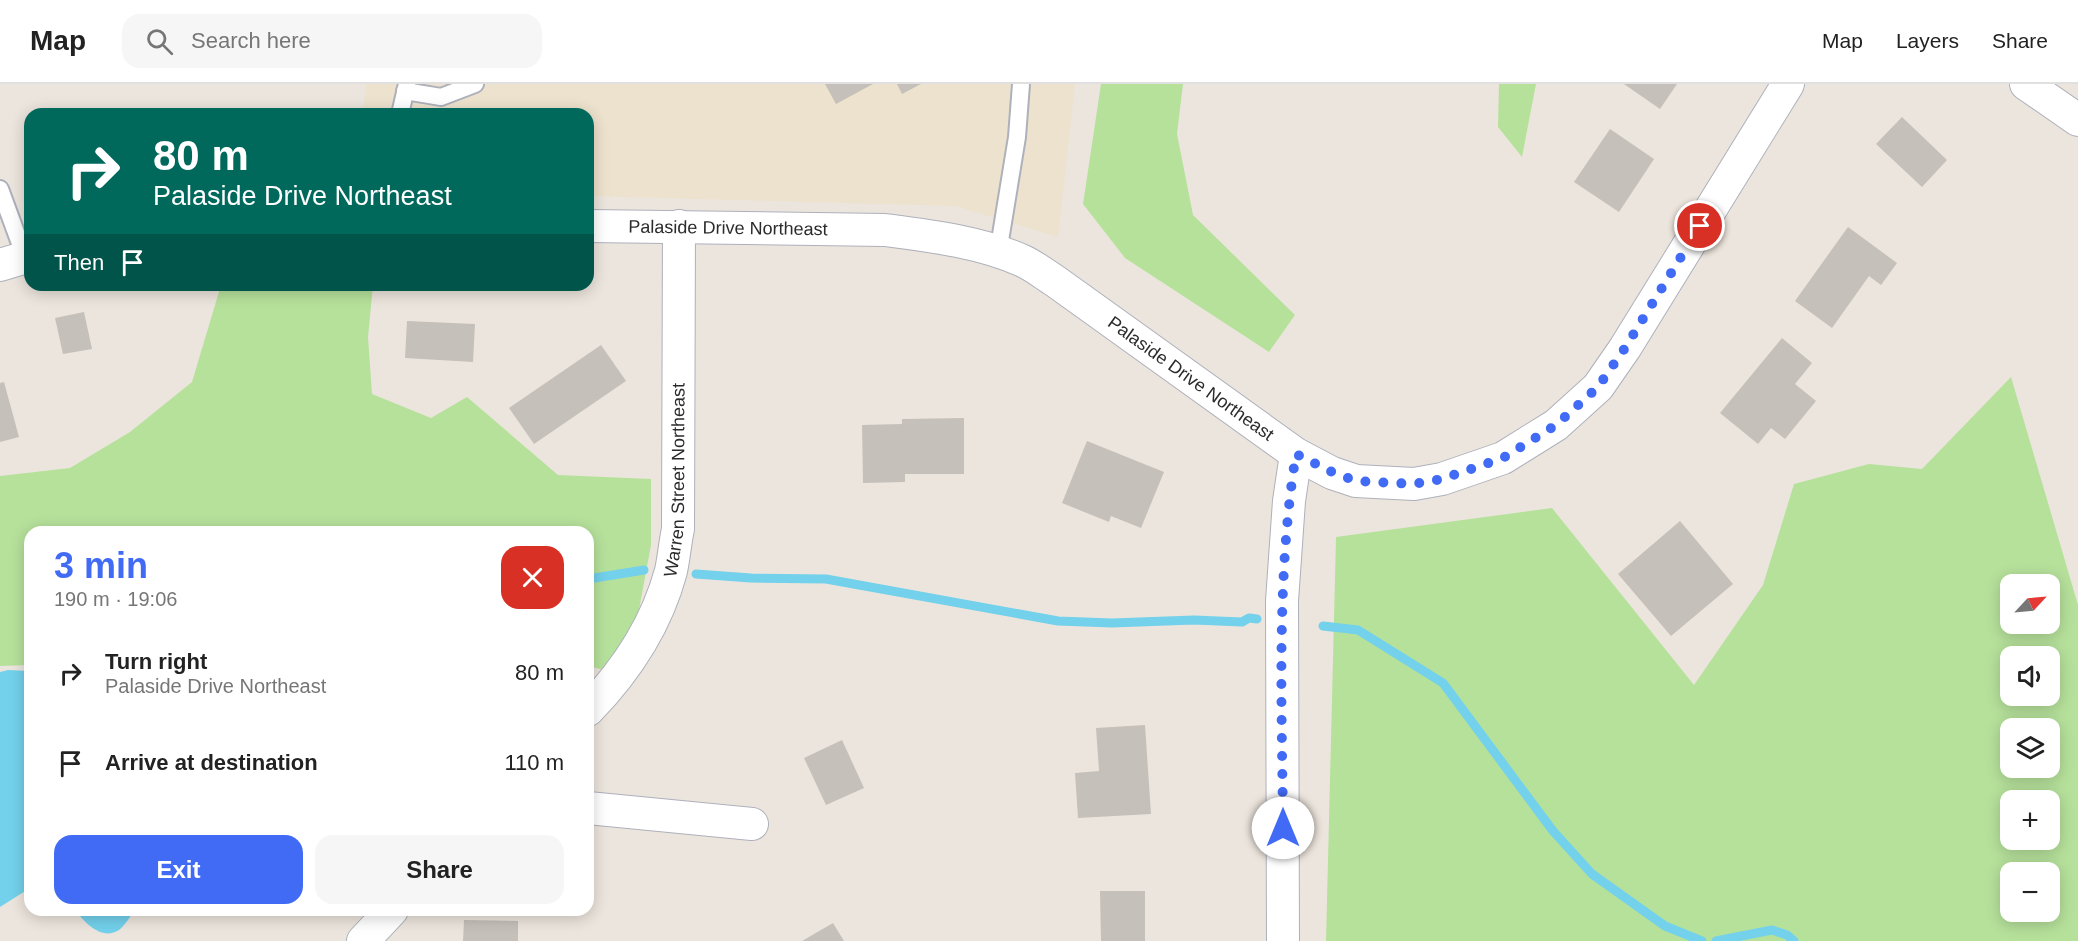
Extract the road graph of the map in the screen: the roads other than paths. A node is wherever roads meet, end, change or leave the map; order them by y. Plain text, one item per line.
1 (475, 84) edge
2 (1021, 84) edge
3 (1788, 84) edge
4 (2026, 84) edge
5 (406, 88) edge
6 (401, 108) edge
7 (2078, 120) edge
8 (0, 189) edge
9 (594, 226) edge
10 (680, 226) junction
11 (998, 253) junction
12 (18, 259) edge
13 (1296, 454) junction
14 (594, 703) edge
15 (594, 809) edge
16 (752, 824) dead end
17 (386, 916) edge
18 (363, 941) edge
19 (1283, 941) edge

1 - 5 lane
2 - 11 lane
3 - 13 street, Palaside Drive Northeast
4 - 7 street
5 - 6 lane
8 - 12 lane
9 - 10 street, Palaside Drive Northeast
10 - 11 street, Palaside Drive Northeast
10 - 14 street, Warren Street Northeast
11 - 13 street, Palaside Drive Northeast
13 - 19 street
15 - 16 street
17 - 18 street

